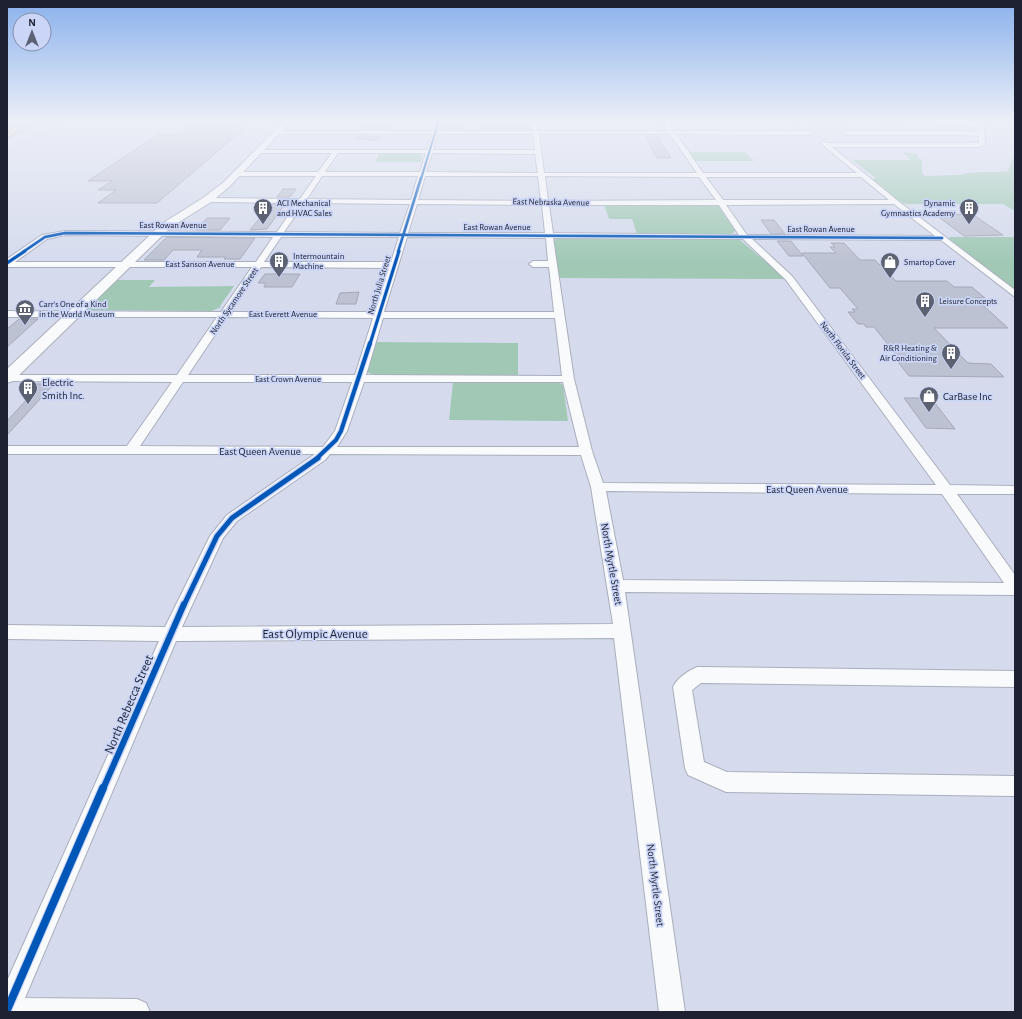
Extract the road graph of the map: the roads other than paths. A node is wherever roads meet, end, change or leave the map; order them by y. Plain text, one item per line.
1 (243, 168) edge
2 (325, 168) edge
3 (423, 168) edge
4 (540, 168) edge
5 (697, 168) edge
6 (855, 168) edge
7 (237, 174) junction
8 (321, 174) junction
9 (421, 174) junction
10 (702, 175) junction
11 (864, 175) junction
12 (541, 176) junction
13 (207, 200) junction
14 (302, 201) junction
15 (413, 202) junction
16 (544, 202) junction
17 (896, 202) junction
18 (721, 203) junction
19 (158, 233) junction
20 (281, 234) junction
21 (405, 235) junction
22 (550, 235) junction
23 (744, 236) junction
24 (942, 238) junction
25 (7, 264) edge
26 (125, 264) junction
27 (260, 264) junction
28 (533, 264) dead end
29 (552, 264) junction
30 (393, 265) junction
31 (1015, 294) edge
32 (7, 314) edge
33 (74, 314) junction
34 (226, 314) junction
35 (378, 314) junction
36 (559, 314) junction
37 (7, 378) edge
38 (181, 378) junction
39 (359, 379) junction
40 (568, 379) junction
41 (7, 450) edge
42 (131, 450) junction
43 (326, 451) junction
44 (586, 451) junction
45 (598, 487) junction
46 (946, 489) junction
47 (1015, 490) edge
48 (616, 586) junction
49 (1015, 588) edge
50 (622, 631) junction
51 (7, 632) edge
52 (170, 634) junction
53 (1015, 679) edge
54 (1015, 786) edge
55 (7, 1010) edge
56 (138, 1012) edge
57 (672, 1012) edge

1 - 7 street
2 - 8 street, North Sycamore Street
3 - 9 street, North Julia Street
4 - 12 street, North Myrtle Street
5 - 10 street, North Florida Street
6 - 11 street
7 - 8 street
7 - 13 street
8 - 9 street
8 - 14 street, North Sycamore Street
9 - 12 street
9 - 15 street, North Julia Street
10 - 11 street
10 - 12 street
10 - 18 street, North Florida Street
11 - 17 street
12 - 16 street, North Myrtle Street
13 - 14 street, East Nebraska Avenue
13 - 19 street
14 - 15 street, East Nebraska Avenue
14 - 20 street, North Sycamore Street
15 - 16 street, East Nebraska Avenue
15 - 21 street, North Julia Street
16 - 18 street, East Nebraska Avenue
16 - 22 street, North Myrtle Street
17 - 18 street, East Nebraska Avenue
17 - 24 street
18 - 23 street, North Florida Street
19 - 20 street, East Rowan Avenue
19 - 25 street, East Rowan Avenue
19 - 26 street
20 - 21 street, East Rowan Avenue
20 - 27 street, North Sycamore Street
21 - 22 street, East Rowan Avenue
21 - 30 street, North Julia Street
22 - 23 street, East Rowan Avenue
22 - 29 street, North Myrtle Street
23 - 24 street, East Rowan Avenue
23 - 46 street, North Florida Street
24 - 31 street
25 - 26 street, East Sanson Avenue
26 - 27 street, East Sanson Avenue
26 - 33 street
27 - 30 street, East Sanson Avenue
27 - 34 street, North Sycamore Street
28 - 29 street
29 - 36 street, North Myrtle Street
30 - 35 street, North Julia Street
32 - 33 street, East Everett Avenue
33 - 34 street, East Everett Avenue
33 - 37 street
34 - 35 street, East Everett Avenue
34 - 38 street, North Sycamore Street
35 - 36 street, East Everett Avenue
35 - 39 street, North Julia Street
36 - 40 street, North Myrtle Street
37 - 38 street, East Crown Avenue
38 - 39 street, East Crown Avenue
38 - 42 street, North Sycamore Street
39 - 40 street, East Crown Avenue
39 - 43 street, North Julia Street
40 - 44 street, North Myrtle Street
41 - 42 street, East Queen Avenue
42 - 43 street, East Queen Avenue
43 - 44 street, East Queen Avenue
43 - 52 street, North Rebecca Street
44 - 45 street, North Myrtle Street
45 - 46 street, East Queen Avenue
45 - 48 street, North Myrtle Street
46 - 47 street, East Queen Avenue
46 - 49 street, North Florida Street
48 - 49 street
48 - 50 street, North Myrtle Street
50 - 52 street, East Olympic Avenue
50 - 57 street, North Myrtle Street
51 - 52 street, East Olympic Avenue
52 - 55 street, North Rebecca Street
53 - 54 street
55 - 56 street

